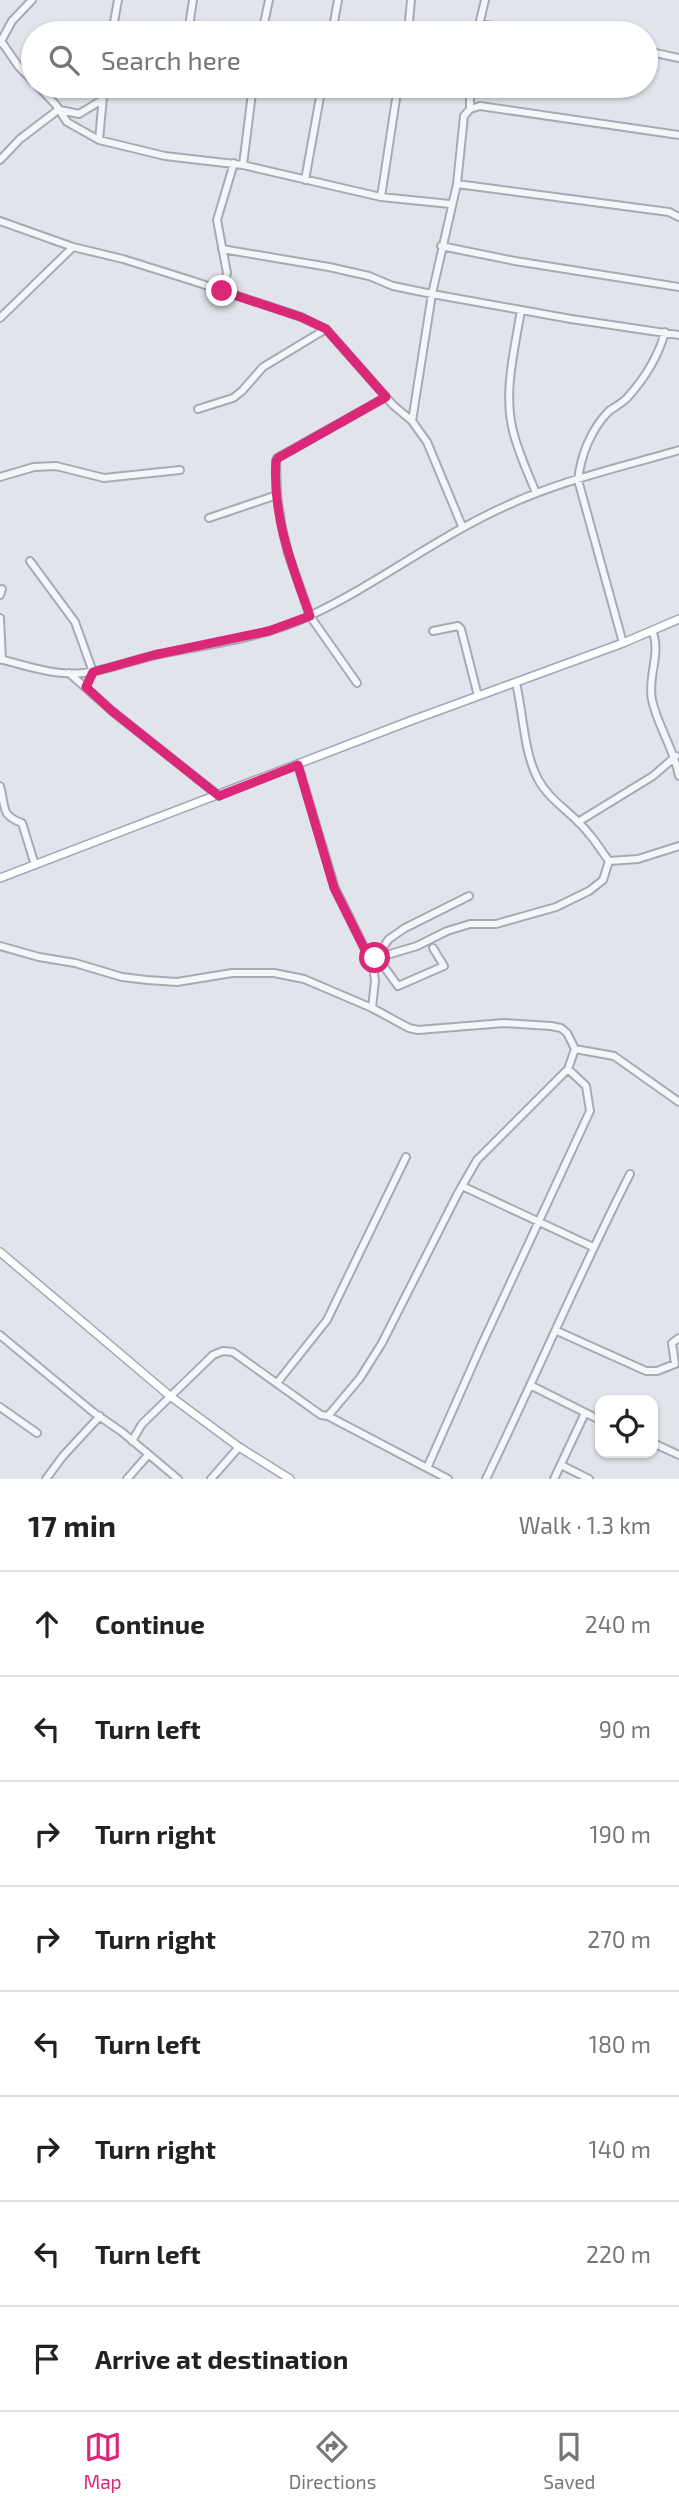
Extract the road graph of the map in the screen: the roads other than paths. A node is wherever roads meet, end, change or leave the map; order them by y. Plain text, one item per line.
1 (32, 0) edge
2 (118, 0) edge
3 (194, 0) edge
4 (269, 0) edge
5 (338, 0) edge
6 (411, 0) edge
7 (485, 0) edge
8 (114, 21) edge
9 (190, 21) edge
10 (265, 21) edge
11 (334, 21) edge
12 (409, 21) edge
13 (480, 21) edge
14 (1, 42) edge
15 (658, 54) edge
16 (679, 58) edge
17 (21, 69) edge
18 (48, 98) edge
19 (252, 98) edge
20 (320, 98) edge
21 (396, 98) edge
22 (470, 98) edge
23 (102, 100) joint
24 (470, 109) junction
25 (58, 110) junction
26 (679, 135) edge
27 (99, 140) junction
28 (0, 160) edge
29 (234, 163) junction
30 (243, 165) junction
31 (305, 180) junction
32 (457, 184) junction
33 (381, 197) junction
34 (450, 204) junction
35 (679, 217) edge
36 (0, 221) edge
37 (441, 246) junction
38 (73, 247) junction
39 (222, 249) junction
40 (679, 287) edge
41 (222, 291) junction
42 (432, 294) junction
43 (521, 310) junction
44 (0, 318) edge
45 (326, 329) junction
46 (665, 332) junction
47 (679, 335) edge
48 (386, 397) junction
49 (198, 409) dead end
50 (412, 421) junction
51 (679, 450) edge
52 (180, 470) dead end
53 (0, 477) edge
54 (578, 480) junction
55 (536, 493) junction
56 (276, 495) junction
57 (209, 518) dead end
58 (462, 526) junction
59 (30, 561) dead end
60 (310, 616) junction
61 (0, 618) edge
62 (679, 619) edge
63 (433, 631) dead end
64 (652, 631) junction
65 (623, 643) junction
66 (1, 659) edge
67 (93, 672) junction
68 (69, 673) junction
69 (357, 683) dead end
70 (516, 683) junction
71 (86, 687) junction
72 (478, 696) junction
73 (676, 756) junction
74 (298, 765) junction
75 (679, 776) edge
76 (0, 786) edge
77 (219, 796) junction
78 (578, 822) junction
79 (679, 846) edge
80 (609, 861) junction
81 (35, 865) junction
82 (0, 878) edge
83 (469, 896) dead end
84 (0, 946) edge
85 (433, 948) dead end
86 (374, 958) junction
87 (372, 1008) junction
88 (575, 1049) junction
89 (568, 1069) junction
90 (679, 1102) edge
91 (406, 1157) dead end
92 (630, 1174) dead end
93 (462, 1185) junction
94 (539, 1223) junction
95 (593, 1247) junction
96 (0, 1252) edge
97 (557, 1331) junction
98 (0, 1335) edge
99 (679, 1338) edge
100 (277, 1383) junction
101 (532, 1386) junction
102 (170, 1396) junction
103 (0, 1407) edge
104 (585, 1413) junction
105 (100, 1416) junction
106 (328, 1416) junction
107 (595, 1418) edge
108 (37, 1433) dead end
109 (132, 1441) junction
110 (658, 1445) edge
111 (239, 1447) junction
112 (148, 1455) junction
113 (679, 1455) edge
114 (561, 1465) junction
115 (427, 1468) junction
116 (46, 1479) edge
117 (127, 1479) edge
118 (178, 1479) edge
119 (211, 1479) edge
120 (290, 1479) edge
121 (448, 1479) edge
122 (486, 1479) edge
123 (554, 1479) edge
124 (589, 1479) edge

1 - 14 street
2 - 8 street
3 - 9 street
4 - 10 street
5 - 11 street
6 - 12 street
7 - 13 street
14 - 17 street
15 - 16 street
18 - 25 street
19 - 30 street
20 - 31 street
21 - 33 street
22 - 24 street
23 - 25 street
23 - 27 street
24 - 26 street
24 - 32 street
25 - 27 street
25 - 28 street
27 - 29 street
29 - 30 street
29 - 39 street
30 - 31 street
31 - 33 street
32 - 34 street
32 - 35 street
33 - 34 street
34 - 37 street
36 - 38 street
37 - 40 street
37 - 42 street
38 - 41 street
38 - 44 street
39 - 41 street
39 - 42 street
41 - 45 street
42 - 43 street
42 - 50 street
43 - 46 street
43 - 55 street
45 - 48 street
45 - 49 street
46 - 47 street
46 - 54 street
48 - 50 street
48 - 56 street
50 - 58 street
51 - 54 street
52 - 53 street
54 - 55 street
54 - 65 street
55 - 58 street
56 - 57 street
56 - 60 street
58 - 60 street
59 - 67 street
60 - 67 street
60 - 69 street
61 - 66 street
62 - 64 main road
63 - 72 street
64 - 65 main road
64 - 73 street
65 - 70 main road
66 - 68 street
67 - 68 street
67 - 71 street
68 - 71 street
70 - 72 main road
70 - 78 street
71 - 77 street
72 - 74 main road
73 - 75 street
73 - 78 street
74 - 77 main road
74 - 86 street
76 - 81 street
77 - 81 main road
78 - 80 street
79 - 80 street
80 - 86 street
81 - 82 main road
83 - 86 street
84 - 87 street
85 - 86 street
86 - 87 street
87 - 88 street
88 - 89 street
88 - 90 street
89 - 93 street
89 - 94 street
91 - 100 street
92 - 95 street
93 - 94 street
93 - 106 street
94 - 95 street
94 - 115 street
95 - 97 street
96 - 102 main road
97 - 99 street
97 - 101 street
98 - 105 street
100 - 102 street
100 - 106 street
101 - 104 street
101 - 122 street
102 - 109 street
102 - 111 main road
103 - 108 street
104 - 107 street
104 - 114 street
105 - 109 street
105 - 116 street
106 - 115 street
109 - 112 street
110 - 113 street
111 - 119 street
111 - 120 main road
112 - 117 street
112 - 118 street
114 - 123 street
114 - 124 street
115 - 121 street

